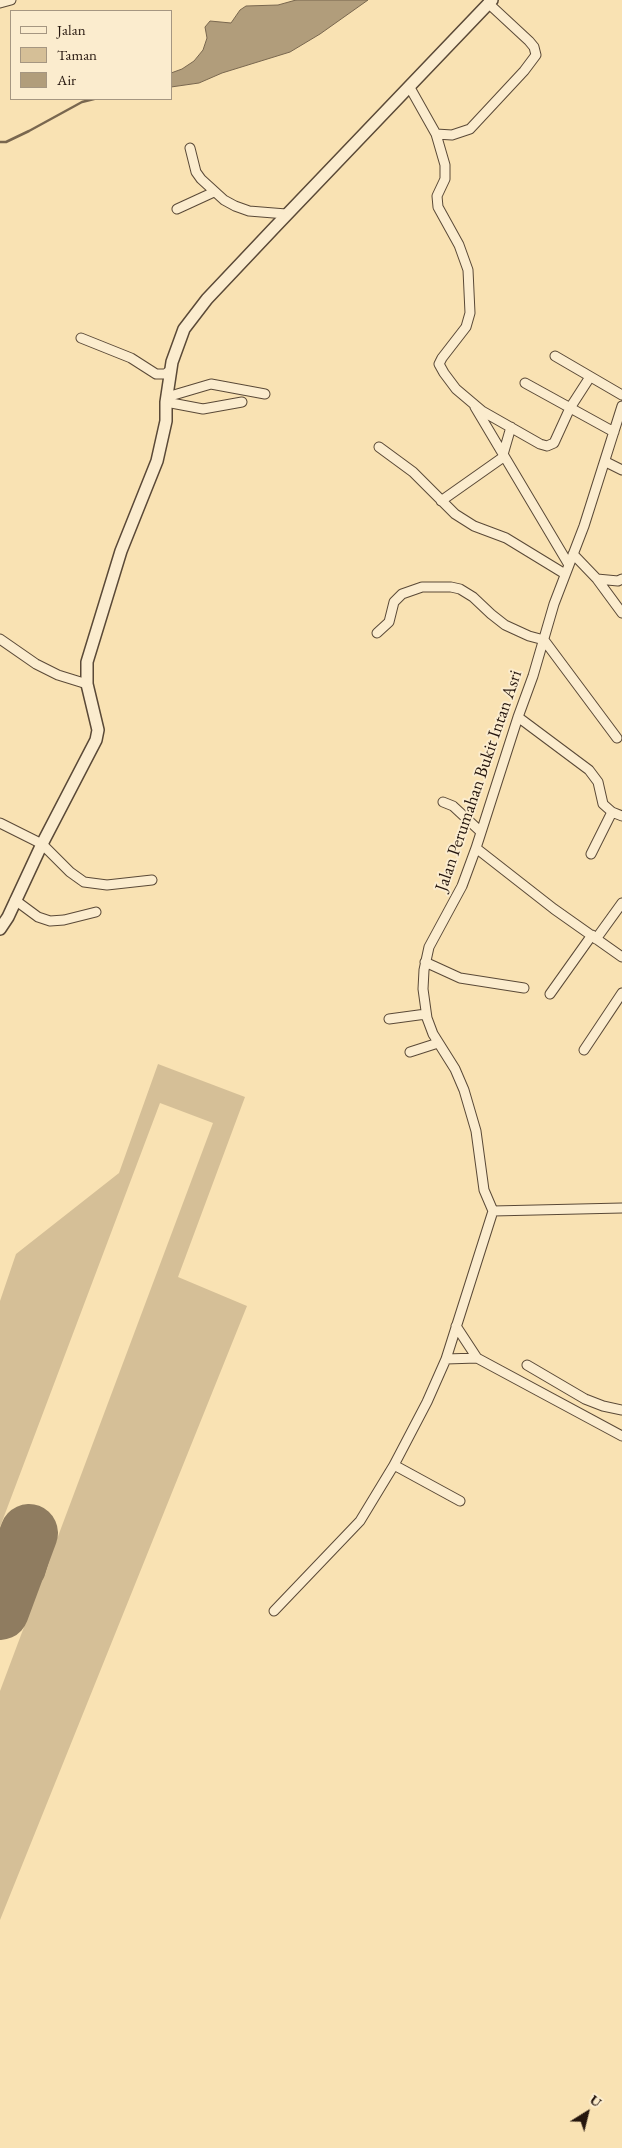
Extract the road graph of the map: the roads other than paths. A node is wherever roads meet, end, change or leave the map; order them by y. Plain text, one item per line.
1 (11, 0) edge
2 (490, 2) edge
3 (0, 3) edge
4 (409, 86) junction
5 (436, 134) junction
6 (190, 148) dead end
7 (214, 192) junction
8 (177, 209) dead end
9 (286, 214) junction
10 (81, 338) dead end
11 (555, 356) dead end
12 (170, 370) junction
13 (590, 377) junction
14 (525, 384) dead end
15 (265, 394) dead end
16 (622, 395) edge
17 (166, 400) junction
18 (242, 402) dead end
19 (472, 403) junction
20 (622, 406) edge
21 (570, 408) junction
22 (511, 427) junction
23 (617, 429) edge
24 (379, 447) dead end
25 (504, 453) junction
26 (606, 462) junction
27 (622, 470) edge
28 (441, 501) junction
29 (573, 554) junction
30 (569, 565) junction
31 (565, 574) junction
32 (598, 579) junction
33 (622, 579) edge
34 (622, 613) edge
35 (377, 633) dead end
36 (0, 639) edge
37 (544, 640) junction
38 (87, 684) junction
39 (518, 717) junction
40 (617, 738) dead end
41 (443, 802) dead end
42 (612, 812) junction
43 (622, 816) edge
44 (0, 823) edge
45 (481, 832) junction
46 (42, 844) junction
47 (476, 848) junction
48 (591, 854) dead end
49 (152, 880) dead end
50 (15, 900) junction
51 (622, 903) edge
52 (96, 912) dead end
53 (4, 915) edge
54 (0, 929) edge
55 (594, 937) junction
56 (622, 957) edge
57 (426, 962) junction
58 (524, 988) dead end
59 (622, 993) edge
60 (550, 994) dead end
61 (426, 1014) junction
62 (389, 1019) dead end
63 (438, 1043) junction
64 (584, 1050) dead end
65 (410, 1052) dead end
66 (622, 1208) edge
67 (493, 1211) junction
68 (456, 1326) junction
69 (477, 1358) junction
70 (446, 1359) junction
71 (527, 1364) dead end
72 (579, 1395) junction
73 (572, 1408) junction
74 (622, 1410) edge
75 (622, 1436) edge
76 (394, 1466) junction
77 (460, 1501) dead end
78 (274, 1611) dead end

1 - 3 street
2 - 4 street
2 - 5 street
4 - 5 street
4 - 9 street
5 - 19 street
6 - 7 street
7 - 8 street
7 - 9 street
9 - 12 street
10 - 12 street
11 - 13 street
12 - 17 street
13 - 16 street
13 - 21 street
14 - 21 street
15 - 17 street
17 - 18 street
17 - 38 street
19 - 22 street
19 - 25 street
20 - 23 street, Jalan Perumahan Bukit Intan Asri
21 - 22 street
21 - 23 street
22 - 25 street
23 - 26 street, Jalan Perumahan Bukit Intan Asri
24 - 28 street
25 - 28 street
25 - 30 street
26 - 27 street
26 - 29 street, Jalan Perumahan Bukit Intan Asri
28 - 31 street
29 - 30 street, Jalan Perumahan Bukit Intan Asri
29 - 32 street
30 - 31 street, Jalan Perumahan Bukit Intan Asri
31 - 37 street, Jalan Perumahan Bukit Intan Asri
32 - 33 street
32 - 34 street
35 - 37 street
36 - 38 street
37 - 39 street, Jalan Perumahan Bukit Intan Asri
37 - 40 street
38 - 46 street
39 - 42 street
39 - 45 street, Jalan Perumahan Bukit Intan Asri
41 - 45 street
42 - 43 street
42 - 48 street
44 - 46 street
45 - 47 street, Jalan Perumahan Bukit Intan Asri
46 - 49 street
46 - 50 street
47 - 55 street
47 - 57 street, Jalan Perumahan Bukit Intan Asri
50 - 52 street
50 - 53 street
51 - 55 street
53 - 54 street
55 - 56 street
55 - 60 street
57 - 58 street
57 - 61 street, Jalan Perumahan Bukit Intan Asri
59 - 64 street
61 - 62 street
61 - 63 street, Jalan Perumahan Bukit Intan Asri
63 - 65 street
63 - 67 street, Jalan Perumahan Bukit Intan Asri
66 - 67 street
67 - 68 street
68 - 69 street
68 - 70 street
69 - 70 street
69 - 73 street
70 - 76 street
71 - 72 street
72 - 73 street
72 - 74 street
73 - 75 street
76 - 77 street
76 - 78 street

